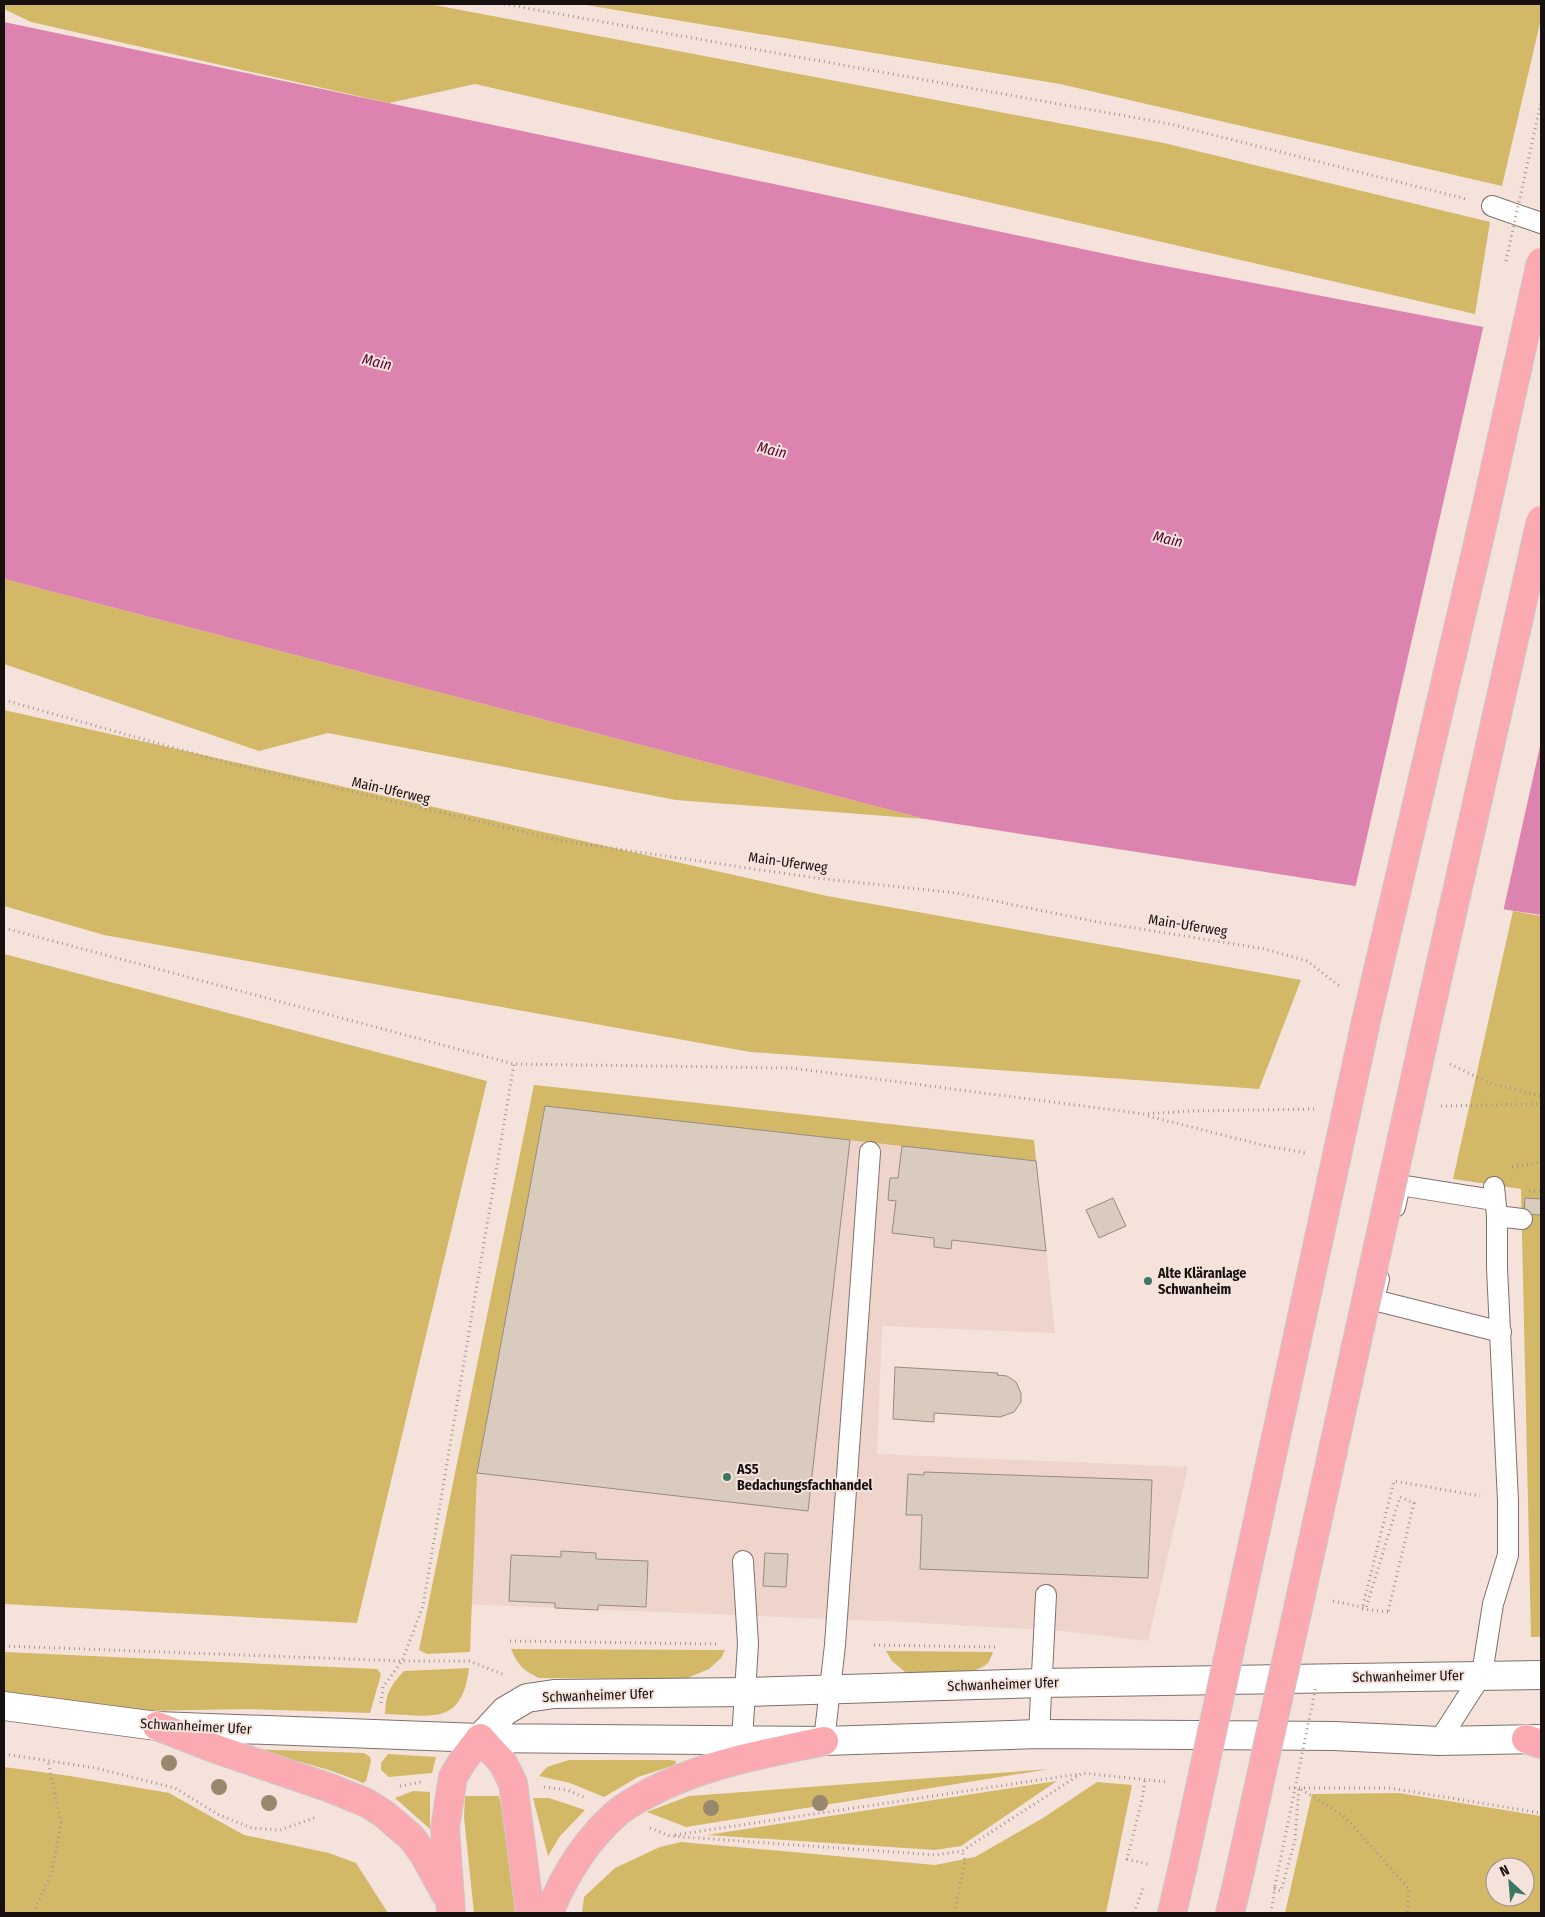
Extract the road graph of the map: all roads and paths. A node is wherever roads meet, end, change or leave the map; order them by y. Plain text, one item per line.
1 (504, 4) edge
2 (1492, 206) joint
3 (1541, 223) edge
4 (1541, 262) edge
5 (1541, 520) edge
6 (4, 700) edge
7 (4, 928) edge
8 (1346, 990) dead end
9 (1447, 1063) dead end
10 (514, 1064) junction
11 (1541, 1096) edge
12 (1192, 1111) dead end
13 (870, 1152) dead end
14 (1495, 1201) junction
15 (1522, 1219) dead end
16 (1501, 1332) junction
17 (1508, 1501) junction
18 (743, 1561) dead end
19 (1046, 1595) dead end
20 (1331, 1610) dead end
21 (510, 1641) dead end
22 (728, 1644) dead end
23 (874, 1645) dead end
24 (4, 1646) edge
25 (997, 1647) dead end
26 (402, 1661) junction
27 (469, 1661) dead end
28 (1482, 1674) junction
29 (1541, 1675) edge
30 (1318, 1677) dead end
31 (1042, 1682) junction
32 (829, 1690) junction
33 (745, 1692) junction
34 (381, 1705) dead end
35 (4, 1706) edge
36 (157, 1726) junction
37 (1039, 1734) junction
38 (480, 1738) junction
39 (742, 1739) junction
40 (1536, 1740) edge
41 (824, 1741) junction
42 (1439, 1741) junction
43 (4, 1754) edge
44 (48, 1761) junction
45 (1082, 1774) dead end
46 (422, 1781) dead end
47 (1145, 1781) dead end
48 (399, 1787) dead end
49 (542, 1787) dead end
50 (588, 1799) dead end
51 (324, 1818) dead end
52 (648, 1827) dead end
53 (670, 1836) junction
54 (1151, 1865) dead end
55 (1274, 1887) junction
56 (451, 1908) edge
57 (33, 1913) edge
58 (530, 1913) edge
59 (548, 1913) edge
60 (954, 1913) edge
61 (1172, 1913) edge
62 (1230, 1913) edge
63 (1271, 1913) edge
64 (1407, 1913) edge

1 - 2 path
2 - 3 lane
4 - 61 highway, bridge
5 - 62 highway, bridge
6 - 8 path, Main-Uferweg
7 - 10 path
9 - 11 path
10 - 12 path
10 - 26 path
13 - 32 lane
14 - 15 lane
14 - 16 lane
14 - 16 lane
16 - 17 lane
17 - 20 path, bridge
17 - 28 lane
18 - 33 lane
19 - 31 lane
21 - 22 path
23 - 25 path
24 - 26 path
26 - 27 path
26 - 34 path
28 - 29 main road, Schwanheimer Ufer
28 - 31 main road, Schwanheimer Ufer
28 - 42 lane
30 - 55 path, bridge
31 - 32 main road, Schwanheimer Ufer
31 - 37 lane
32 - 33 main road, Schwanheimer Ufer
32 - 41 lane
33 - 38 main road, Schwanheimer Ufer
33 - 39 lane
35 - 36 main road, Schwanheimer Ufer
36 - 38 main road, Schwanheimer Ufer
36 - 56 highway
37 - 41 main road, Schwanheimer Ufer
37 - 42 main road, Schwanheimer Ufer
38 - 39 main road, Schwanheimer Ufer
38 - 56 highway
38 - 58 highway
39 - 41 main road, Schwanheimer Ufer
40 - 42 main road, Schwanheimer Ufer
41 - 59 highway
43 - 44 path
44 - 51 path
44 - 57 path
45 - 53 path
46 - 48 path
47 - 54 path
49 - 50 path
52 - 53 path
53 - 60 path
55 - 63 path
55 - 64 path

